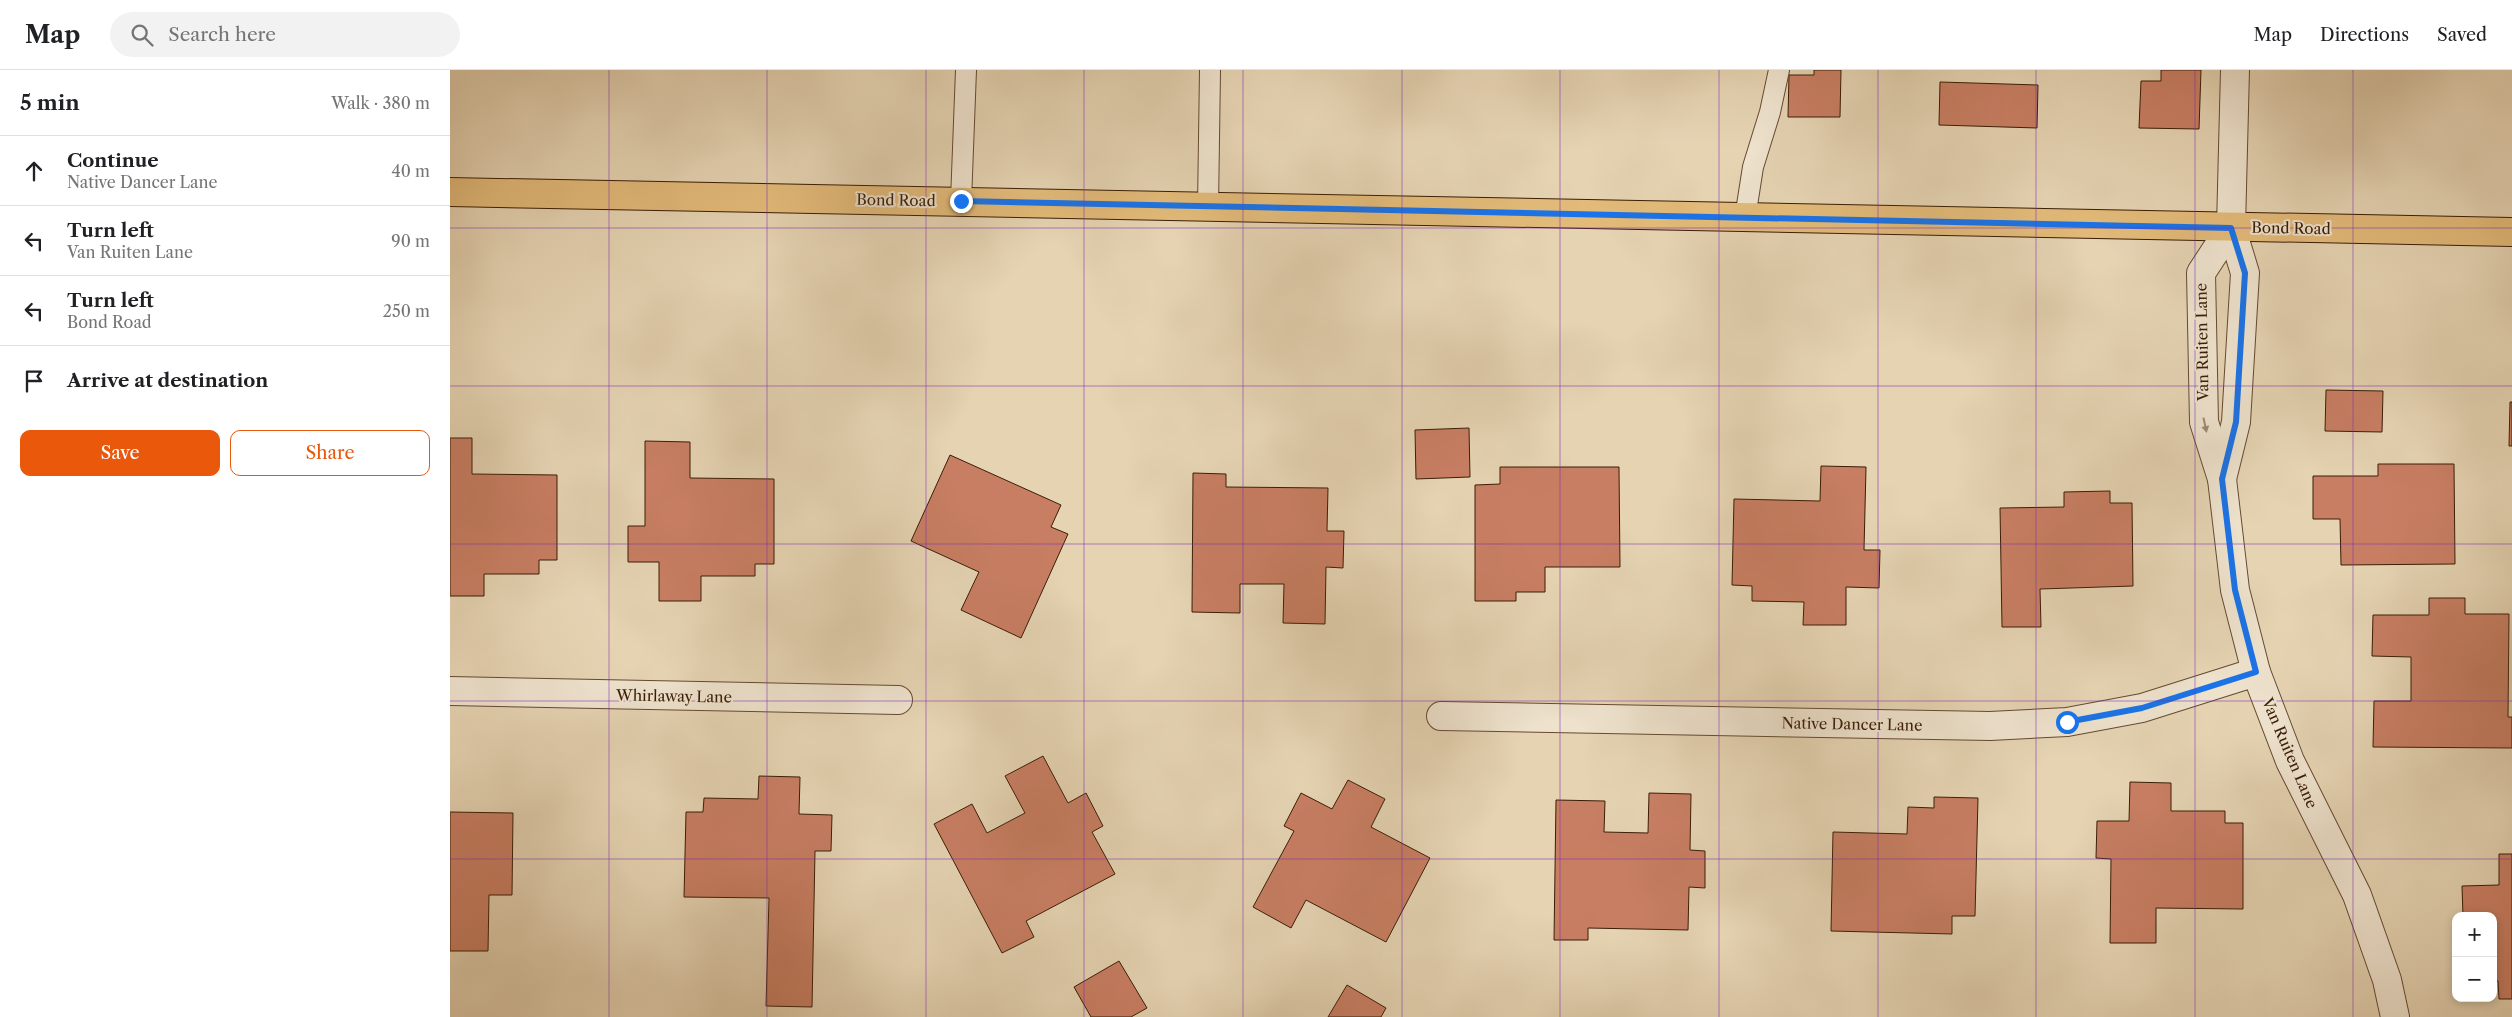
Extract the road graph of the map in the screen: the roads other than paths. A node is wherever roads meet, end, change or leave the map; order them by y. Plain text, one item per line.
1 (966, 70) edge
2 (1210, 70) edge
3 (1779, 70) edge
4 (2235, 70) edge
5 (450, 192) edge
6 (961, 201) junction
7 (1208, 207) junction
8 (1745, 218) junction
9 (2231, 228) junction
10 (2512, 232) edge
11 (2222, 479) junction
12 (2256, 672) junction
13 (450, 691) edge
14 (898, 700) dead end
15 (1441, 716) dead end
16 (2396, 1017) edge

1 - 6 lane
2 - 7 lane
3 - 8 lane
4 - 9 street
5 - 6 main road, Bond Road
6 - 7 main road, Bond Road
7 - 8 main road, Bond Road
8 - 9 main road, Bond Road
9 - 10 main road, Bond Road
9 - 11 street, Van Ruiten Lane
9 -> 11 street, Van Ruiten Lane
11 - 12 street, Van Ruiten Lane
12 - 15 street, Native Dancer Lane
12 - 16 street, Van Ruiten Lane
13 - 14 street, Whirlaway Lane

